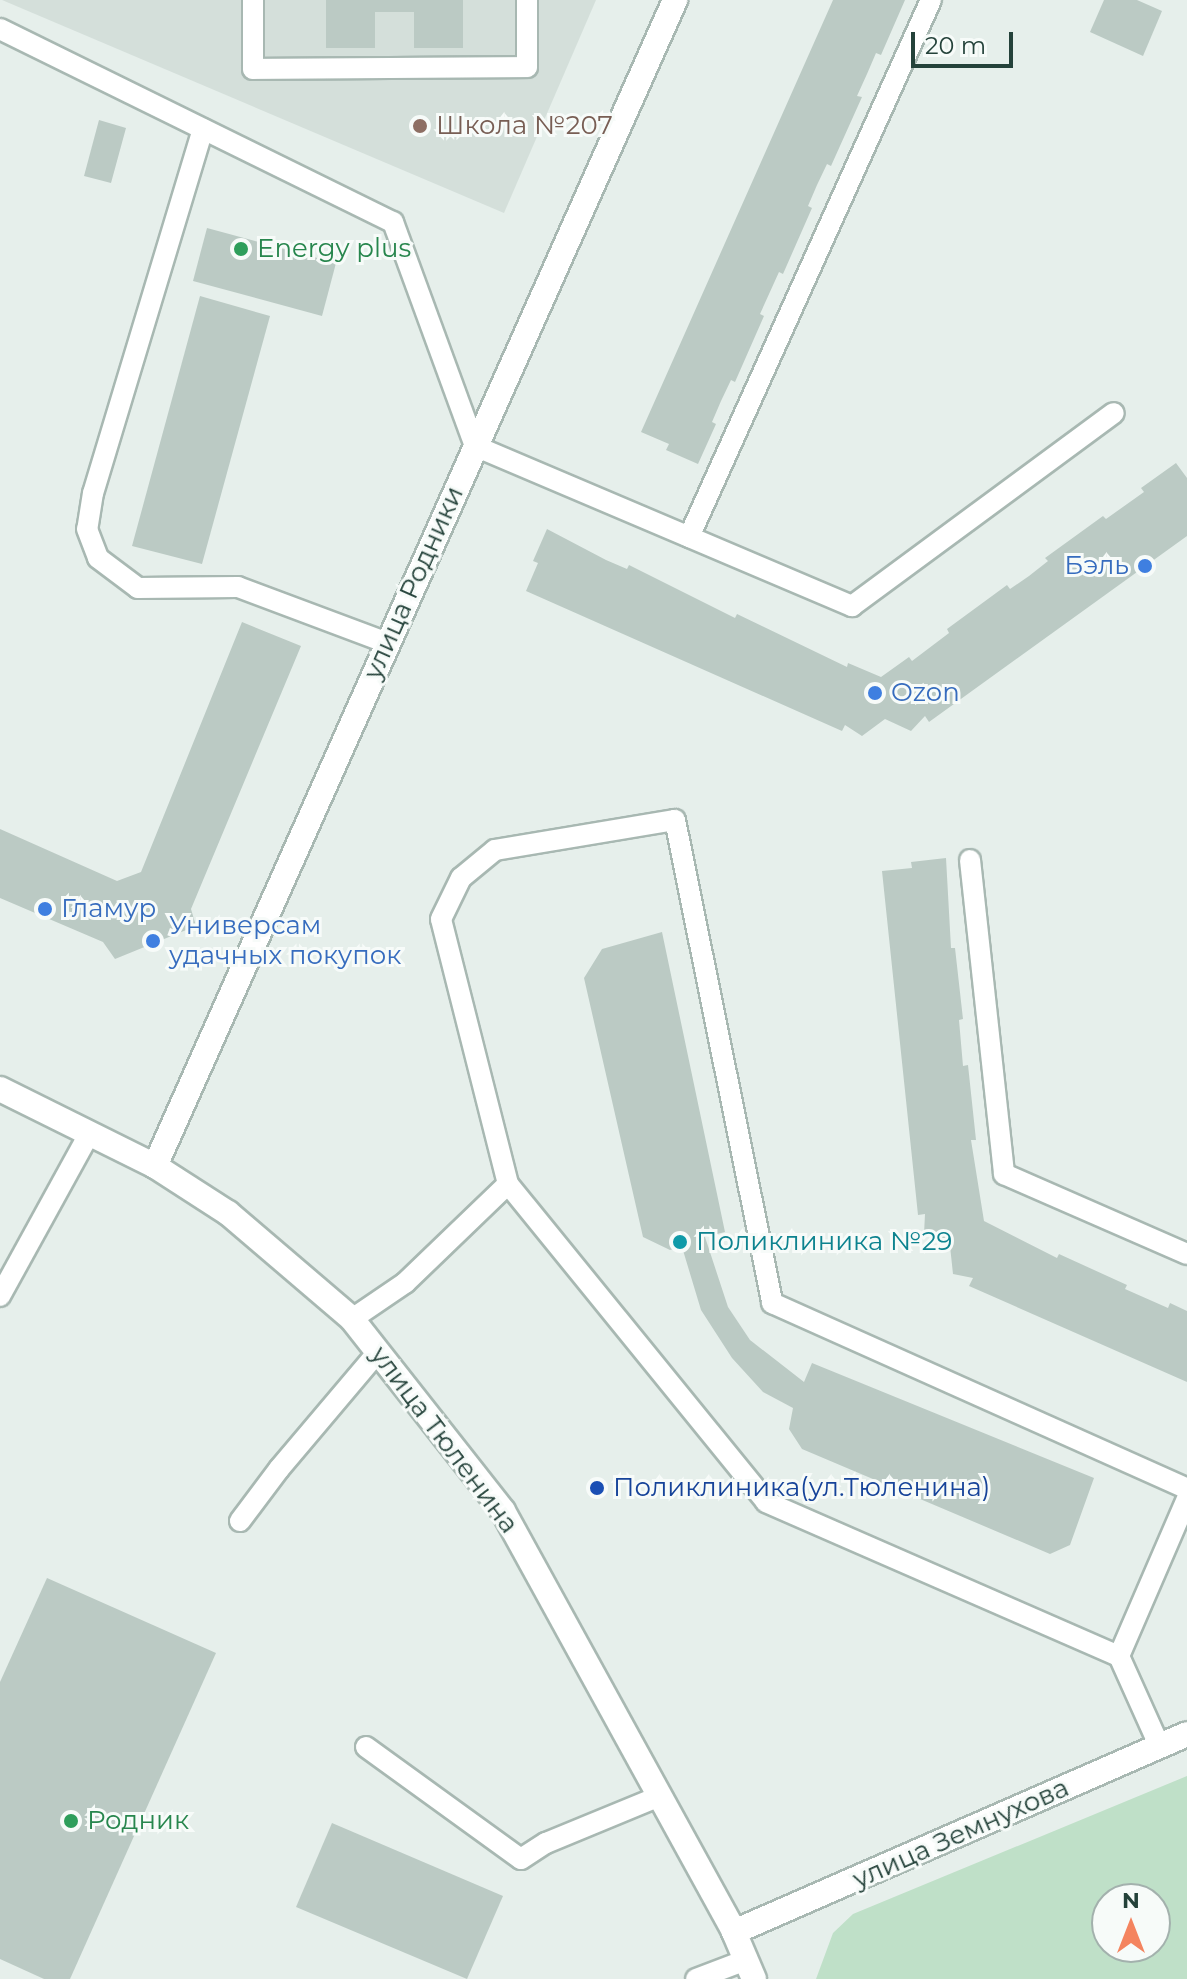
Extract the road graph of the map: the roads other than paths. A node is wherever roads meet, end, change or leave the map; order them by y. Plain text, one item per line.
1 (253, 0) edge
2 (527, 0) edge
3 (675, 0) edge
4 (931, 0) edge
5 (0, 29) edge
6 (203, 129) junction
7 (1114, 413) dead end
8 (475, 446) junction
9 (689, 537) junction
10 (388, 643) junction
11 (970, 860) dead end
12 (0, 1089) edge
13 (90, 1132) junction
14 (155, 1166) junction
15 (508, 1184) junction
16 (1187, 1254) edge
17 (3, 1283) edge
18 (352, 1319) junction
19 (377, 1353) junction
20 (1187, 1489) edge
21 (1187, 1499) edge
22 (240, 1521) dead end
23 (1119, 1656) junction
24 (1187, 1734) edge
25 (1159, 1745) junction
26 (366, 1747) dead end
27 (660, 1796) junction
28 (734, 1932) junction
29 (750, 1970) edge
30 (696, 1979) edge

1 - 2 lane
3 - 8 street, улица Родники
4 - 9 lane
5 - 6 lane
6 - 8 lane
6 - 10 lane
7 - 9 lane
8 - 9 lane
8 - 10 street, улица Родники
10 - 14 street, улица Родники
11 - 16 lane
12 - 13 street, улица Тюленина
13 - 14 street, улица Тюленина
13 - 17 lane
14 - 18 street, улица Тюленина
15 - 18 lane
15 - 20 lane
15 - 23 lane
18 - 19 street, улица Тюленина
19 - 22 lane
19 - 27 street, улица Тюленина
21 - 23 lane
23 - 25 lane
24 - 25 street, улица Земнухова
25 - 28 street, улица Земнухова
26 - 27 lane
27 - 28 street, улица Тюленина
28 - 29 street, улица Тюленина
29 - 30 lane

